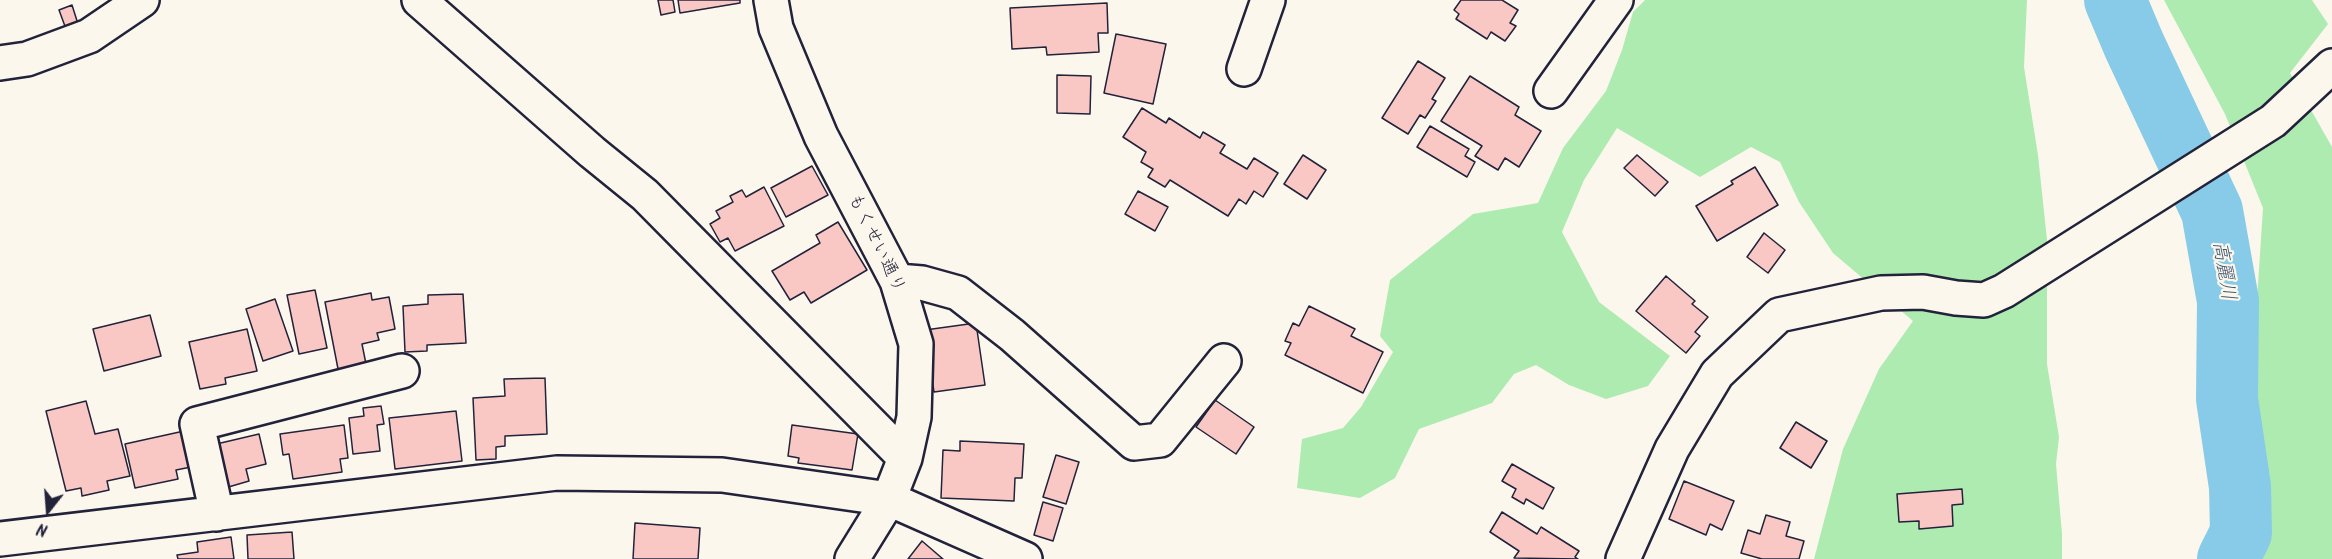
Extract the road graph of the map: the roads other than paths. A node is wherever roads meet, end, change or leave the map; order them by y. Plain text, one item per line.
1 (142, 0) edge
2 (419, 0) edge
3 (771, 0) edge
4 (1268, 0) edge
5 (1617, 0) edge
6 (0, 63) edge
7 (1244, 69) dead end
8 (2320, 76) edge
9 (1551, 91) dead end
10 (897, 281) junction
11 (1224, 361) dead end
12 (402, 371) dead end
13 (905, 458) junction
14 (889, 499) junction
15 (217, 514) junction
16 (0, 539) edge
17 (852, 559) edge
18 (1025, 559) edge
19 (1623, 559) edge

1 - 6 street
2 - 13 street
3 - 10 street, もくせい通り
4 - 7 street
5 - 9 street
8 - 19 street
10 - 11 street
10 - 13 street, もくせい通り
12 - 15 street
13 - 14 street, もくせい通り
14 - 15 street
14 - 17 street, もくせい通り
14 - 18 street
15 - 16 street

